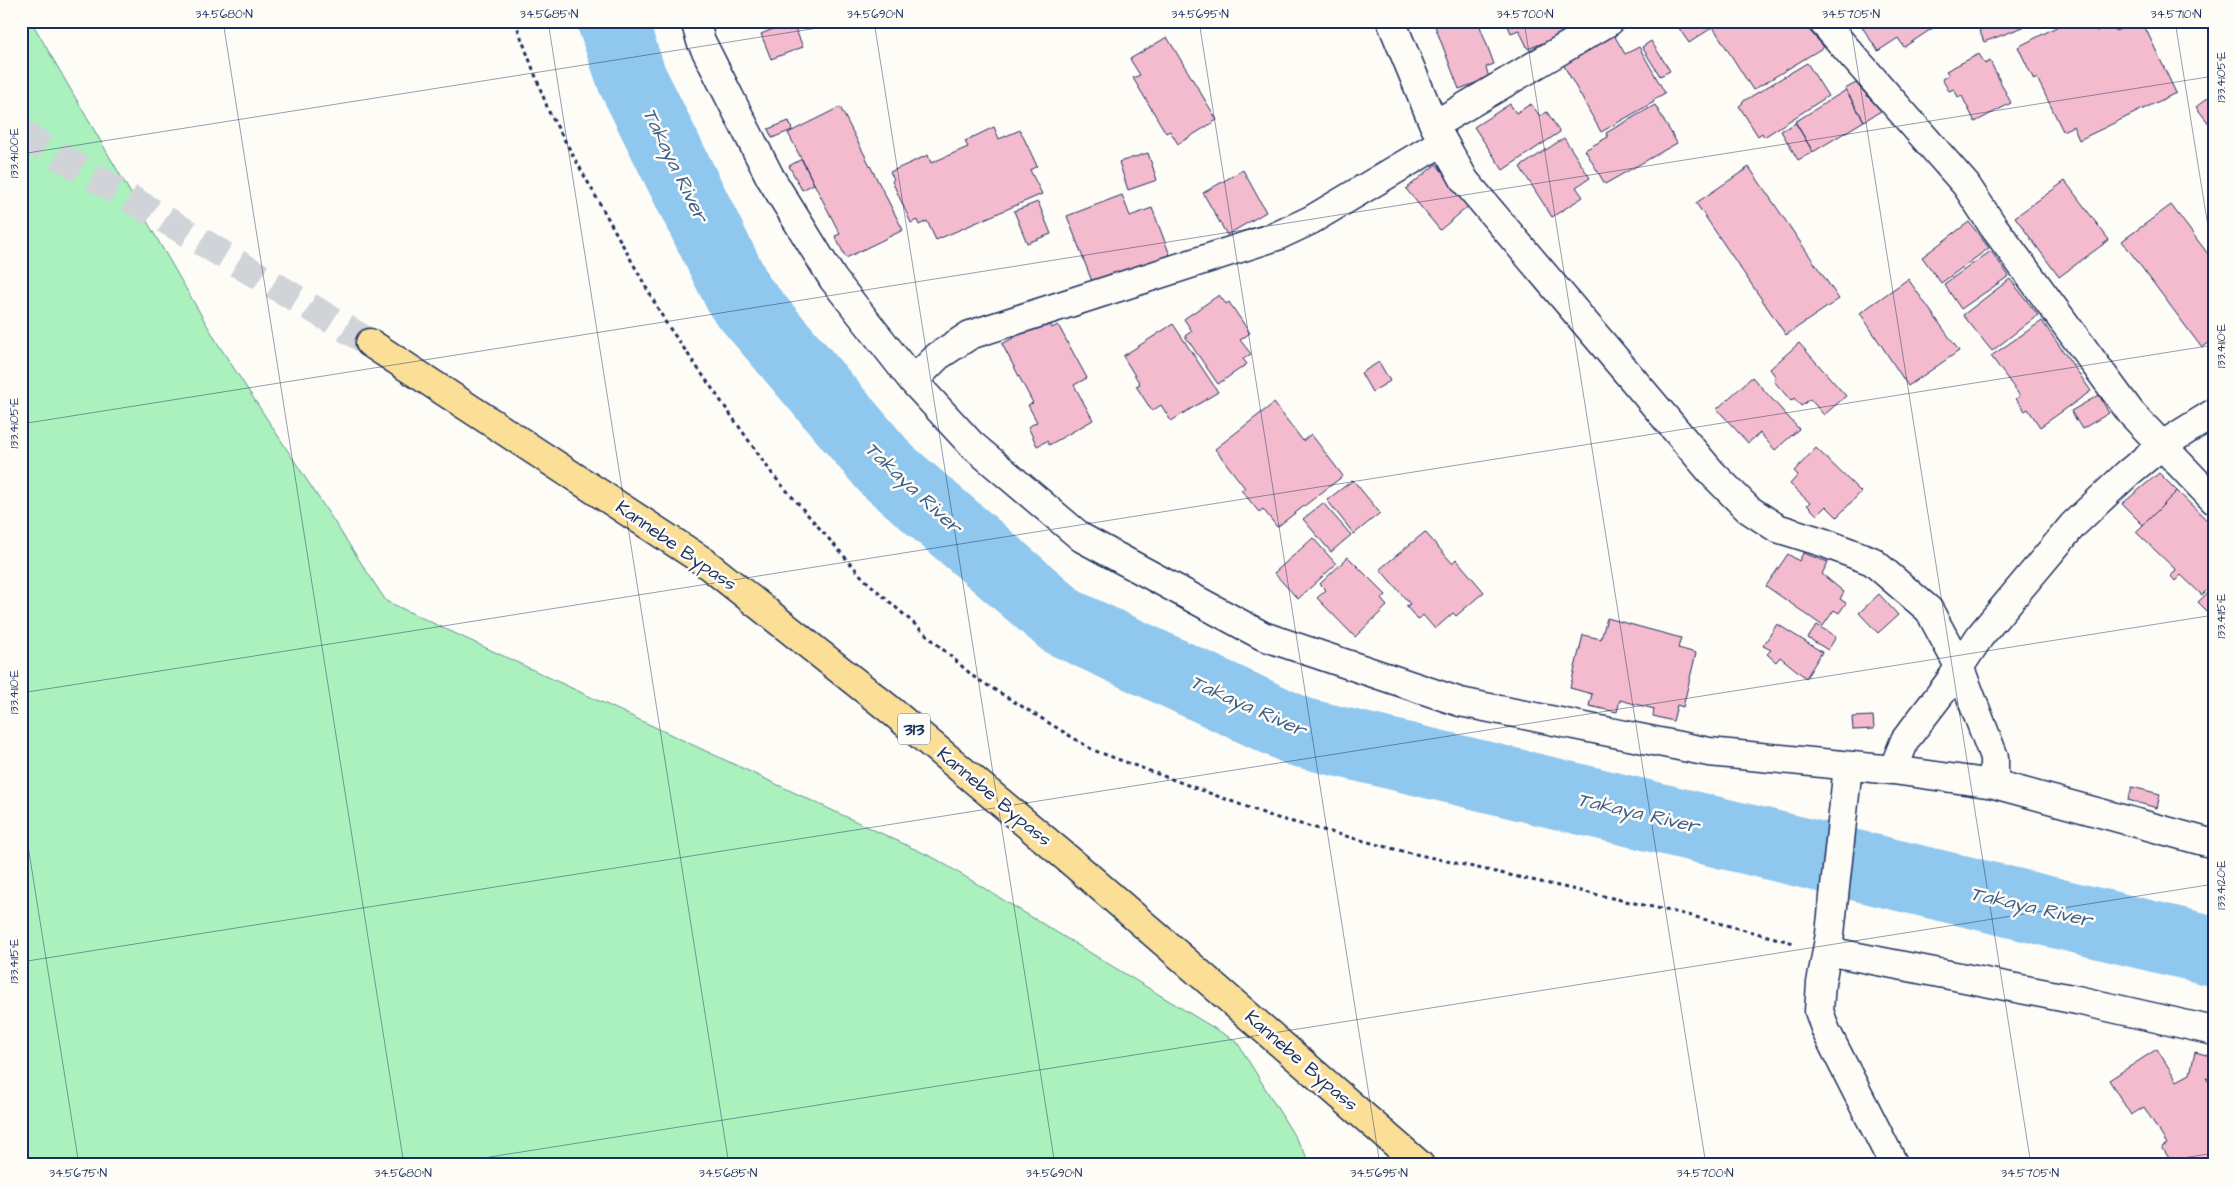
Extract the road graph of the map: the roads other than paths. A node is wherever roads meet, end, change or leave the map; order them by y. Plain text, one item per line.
1 (695, 21) edge
2 (1391, 21) edge
3 (1610, 21) edge
4 (1822, 21) edge
5 (1438, 134) junction
6 (370, 343) tunnel mouth
7 (913, 381) junction
8 (2214, 414) edge
9 (2161, 446) junction
10 (2214, 500) edge
11 (1959, 666) junction
12 (1893, 770) junction
13 (1847, 776) junction
14 (1994, 784) junction
15 (2214, 844) edge
16 (1829, 943) junction
17 (2214, 1031) edge
18 (1420, 1165) edge
19 (1894, 1165) edge

1 - 7 street
2 - 5 street
3 - 5 street
4 - 9 street
5 - 7 street
5 - 11 street
6 - 18 highway, Kannebe Bypass / 313
7 - 13 street
8 - 9 street
9 - 10 street
9 - 11 street
11 - 12 street
11 - 14 street
12 - 13 street
12 - 14 street
13 - 16 street
14 - 15 street
16 - 17 street
16 - 19 street

